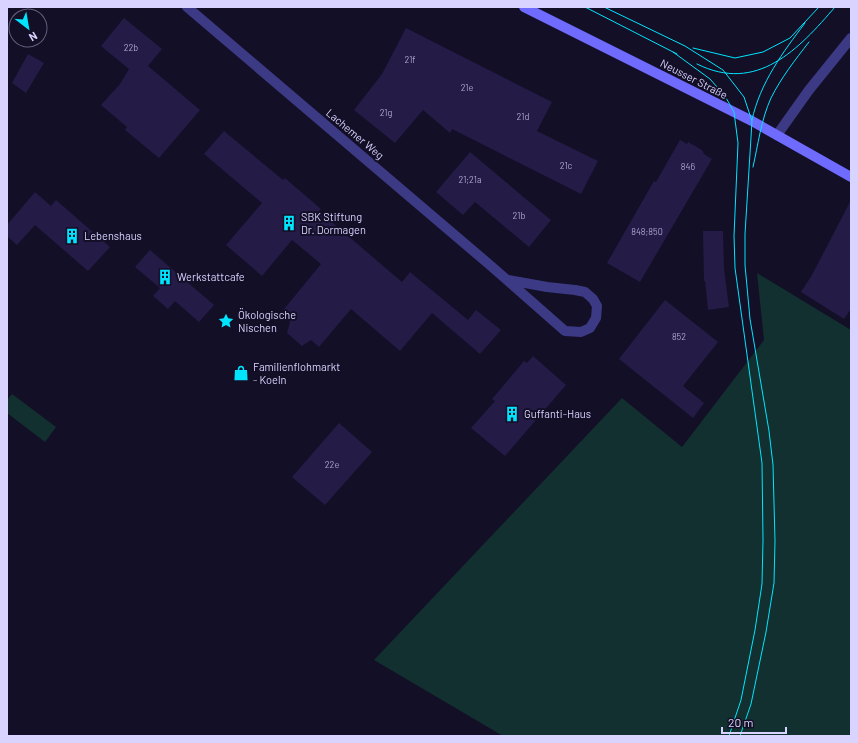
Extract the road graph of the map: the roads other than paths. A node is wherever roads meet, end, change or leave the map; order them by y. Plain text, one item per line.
1 (187, 7) edge
2 (524, 7) edge
3 (851, 38) edge
4 (777, 135) junction
5 (851, 177) edge
6 (508, 280) junction

1 - 6 street, Lachemer Weg
2 - 4 main road, Neusser Straße
3 - 4 street
4 - 5 main road, Neusser Straße
6 - 6 street, Lachemer Weg

